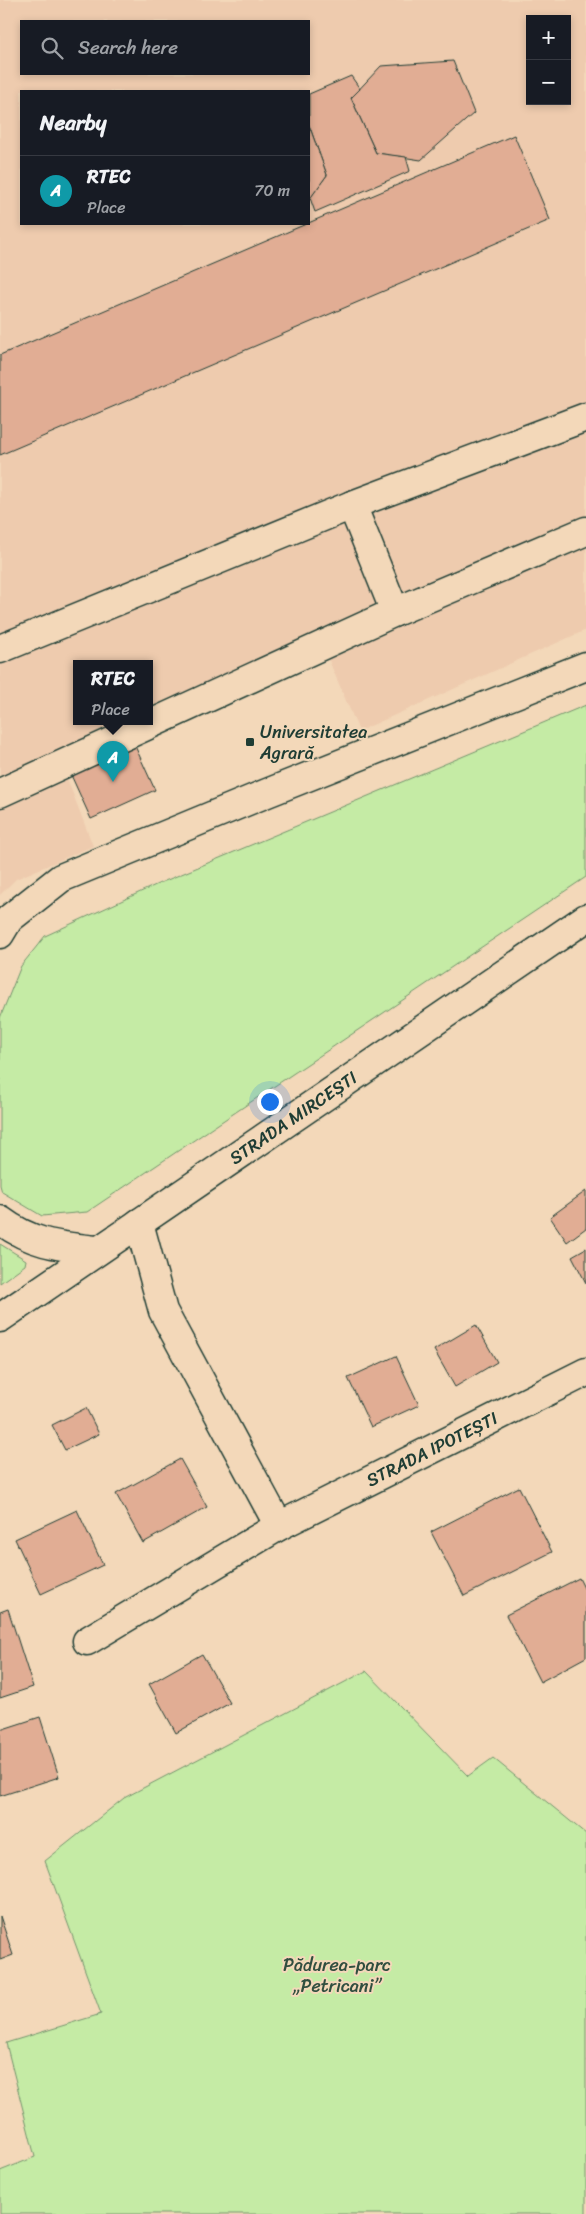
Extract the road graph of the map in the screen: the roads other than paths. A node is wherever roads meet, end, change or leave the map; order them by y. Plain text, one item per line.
1 (586, 417) edge
2 (352, 505) junction
3 (586, 531) edge
4 (395, 612) junction
5 (0, 649) edge
6 (586, 666) edge
7 (153, 723) edge
8 (148, 725) edge
9 (0, 793) edge
10 (586, 918) edge
11 (0, 934) edge
12 (0, 1220) edge
13 (139, 1222) junction
14 (97, 1250) junction
15 (0, 1318) edge
16 (586, 1372) edge
17 (279, 1526) junction
18 (87, 1641) dead end

1 - 2 street
2 - 4 street
2 - 5 street
3 - 4 street
4 - 7 street
6 - 11 street
8 - 9 street
10 - 13 street, STRADA MIRCEȘTI
12 - 14 street
13 - 14 street, STRADA MIRCEȘTI
13 - 17 street
14 - 15 street, STRADA MIRCEȘTI
16 - 17 street, STRADA IPOTEȘTI
17 - 18 street, STRADA IPOTEȘTI

